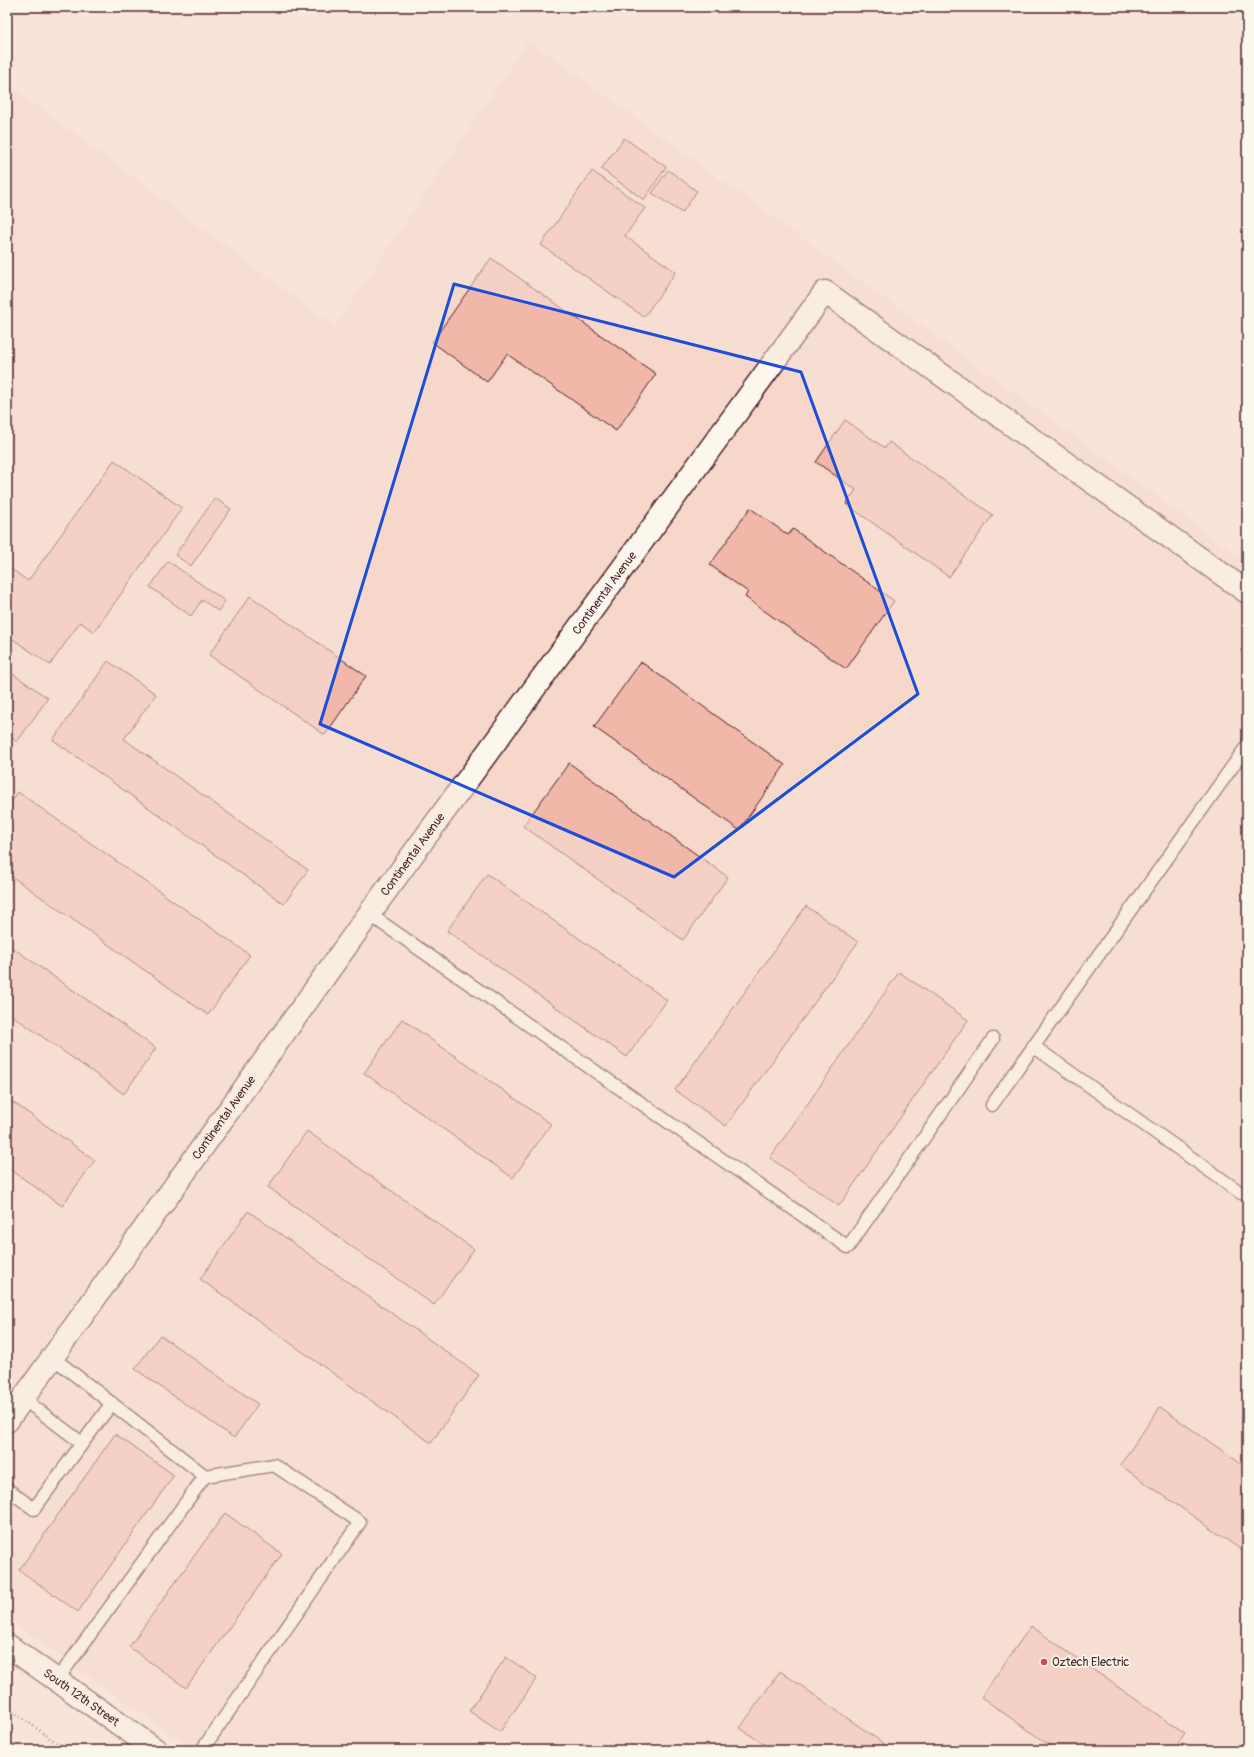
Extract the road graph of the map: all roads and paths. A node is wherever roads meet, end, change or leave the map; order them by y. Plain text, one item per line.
1 (1247, 592) edge
2 (1247, 746) edge
3 (369, 914) junction
4 (993, 1039) dead end
5 (1034, 1046) junction
6 (992, 1105) dead end
7 (1241, 1193) dead end
8 (52, 1357) junction
9 (22, 1398) junction
10 (112, 1403) junction
11 (7, 1421) edge
12 (82, 1443) junction
13 (205, 1476) junction
14 (7, 1489) edge
15 (7, 1645) edge
16 (57, 1680) junction
17 (7, 1707) edge
18 (67, 1750) edge
19 (156, 1750) edge
20 (202, 1750) edge

1 - 3 street, Continental Avenue
2 - 5 lane
3 - 4 lane
3 - 8 street, Continental Avenue
5 - 6 lane
5 - 7 lane
8 - 9 street, Continental Avenue
8 - 10 lane
9 - 11 street, Continental Avenue
9 - 12 lane
10 - 12 lane
10 - 13 lane
12 - 14 lane
13 - 16 lane
13 - 20 lane
15 - 16 street, South 12th Street
16 - 19 street, South 12th Street
17 - 18 path

